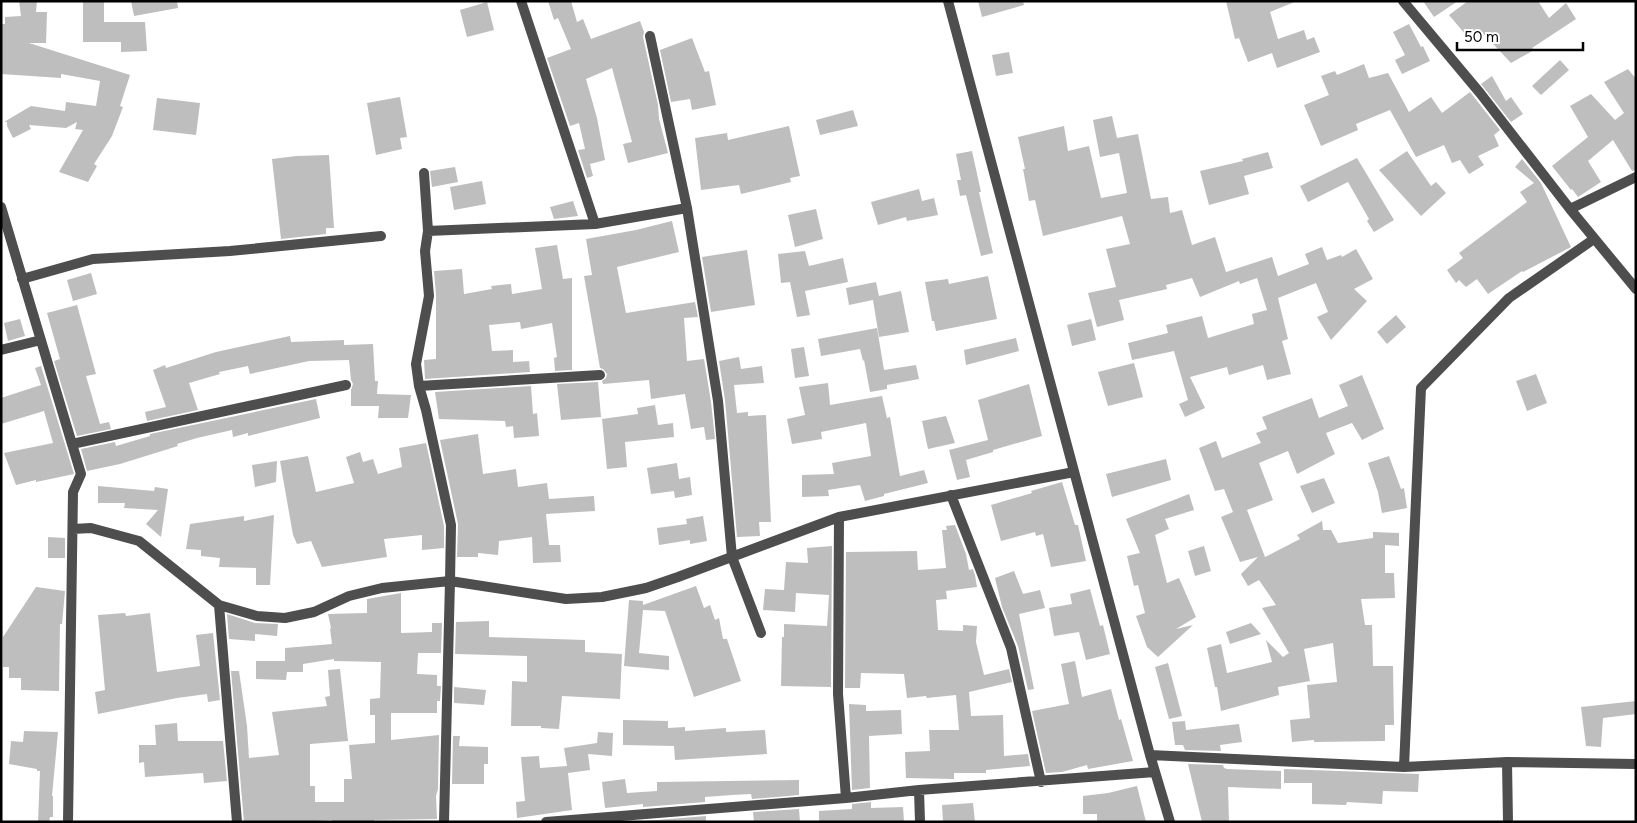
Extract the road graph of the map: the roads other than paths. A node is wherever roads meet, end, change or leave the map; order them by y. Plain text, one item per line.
1 (521, 1) edge
2 (948, 1) edge
3 (1403, 1) edge
4 (650, 36) dead end
5 (424, 173) dead end
6 (1636, 177) edge
7 (1, 207) edge
8 (687, 208) junction
9 (1570, 209) junction
10 (595, 224) junction
11 (428, 231) junction
12 (381, 236) dead end
13 (1594, 239) junction
14 (22, 279) junction
15 (1636, 289) edge
16 (41, 340) junction
17 (1, 350) edge
18 (600, 375) dead end
19 (346, 385) dead end
20 (418, 386) junction
21 (72, 444) junction
22 (1074, 472) junction
23 (951, 496) junction
24 (839, 518) junction
25 (73, 529) junction
26 (732, 557) junction
27 (450, 581) junction
28 (219, 605) junction
29 (761, 633) dead end
30 (1150, 755) junction
31 (1508, 762) junction
32 (1636, 764) edge
33 (1404, 767) junction
34 (1155, 772) junction
35 (1041, 782) junction
36 (919, 790) junction
37 (846, 798) junction
38 (68, 822) edge
39 (237, 822) edge
40 (444, 822) edge
41 (546, 822) edge
42 (920, 822) edge
43 (1170, 822) edge
44 (1508, 822) edge

1 - 10 street
2 - 22 street
3 - 9 street
4 - 8 street
5 - 11 street
6 - 9 street
7 - 14 street
8 - 10 street
8 - 26 street
9 - 13 street
10 - 11 street
11 - 20 street
12 - 14 street
13 - 15 street
13 - 33 street
14 - 16 street
16 - 17 street
16 - 21 street
18 - 20 street
19 - 21 street
20 - 27 street
21 - 25 street
22 - 23 street
22 - 30 street
23 - 24 street
23 - 35 street
24 - 26 street
24 - 37 street
25 - 28 street
25 - 38 street
26 - 27 street
26 - 29 street
27 - 28 street
27 - 40 street
28 - 39 street
30 - 33 street
30 - 34 street
31 - 32 street
31 - 33 street
31 - 44 street
34 - 35 street
34 - 43 street
35 - 36 street
36 - 37 street
36 - 42 street
37 - 41 street

